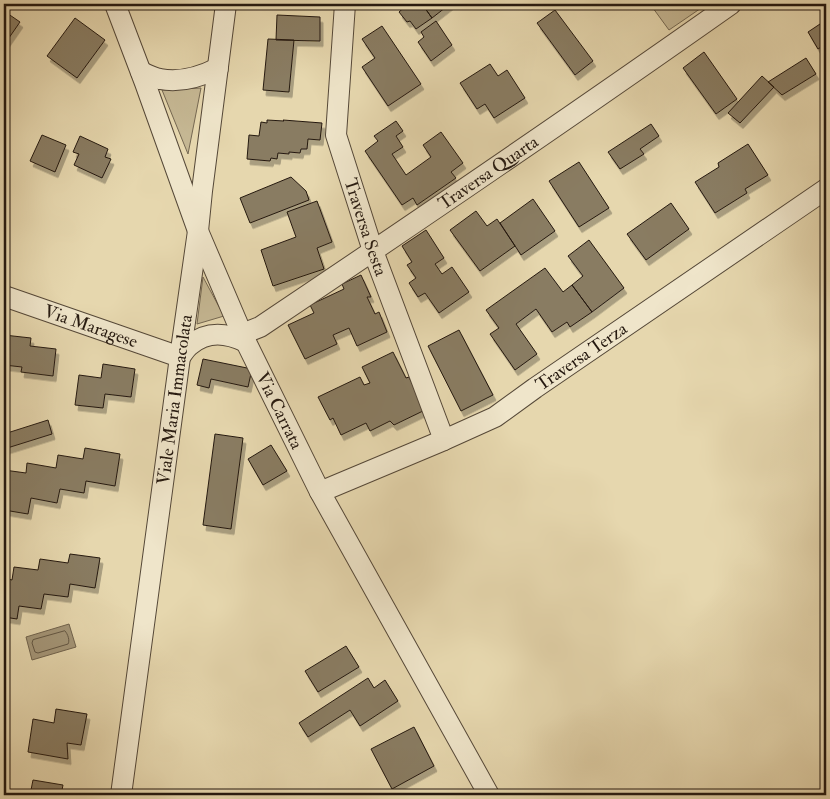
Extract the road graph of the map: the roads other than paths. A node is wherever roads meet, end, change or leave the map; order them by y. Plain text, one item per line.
1 (115, 4) edge
2 (226, 4) edge
3 (345, 4) edge
4 (731, 4) edge
5 (218, 68) junction
6 (141, 72) junction
7 (826, 189) edge
8 (198, 231) junction
9 (373, 251) junction
10 (4, 296) edge
11 (244, 338) junction
12 (180, 357) junction
13 (444, 440) junction
14 (320, 492) junction
15 (121, 795) edge
16 (490, 795) edge

1 - 6 street, Via Carrata
2 - 5 street, Viale Maria Immacolata
3 - 9 street, Traversa Sesta
4 - 9 street, Traversa Quarta
5 - 6 street
5 - 8 street, Viale Maria Immacolata
6 - 8 street, Via Carrata
7 - 13 street, Traversa Terza
8 - 11 street, Via Carrata
8 - 12 street, Viale Maria Immacolata
9 - 11 street, Traversa Quarta
9 - 13 street, Traversa Sesta
10 - 12 street, Via Maragese
11 - 12 street
11 - 14 street, Via Carrata
12 - 15 street, Viale Maria Immacolata
13 - 14 street, Traversa Terza
14 - 16 street, Via Carrata

